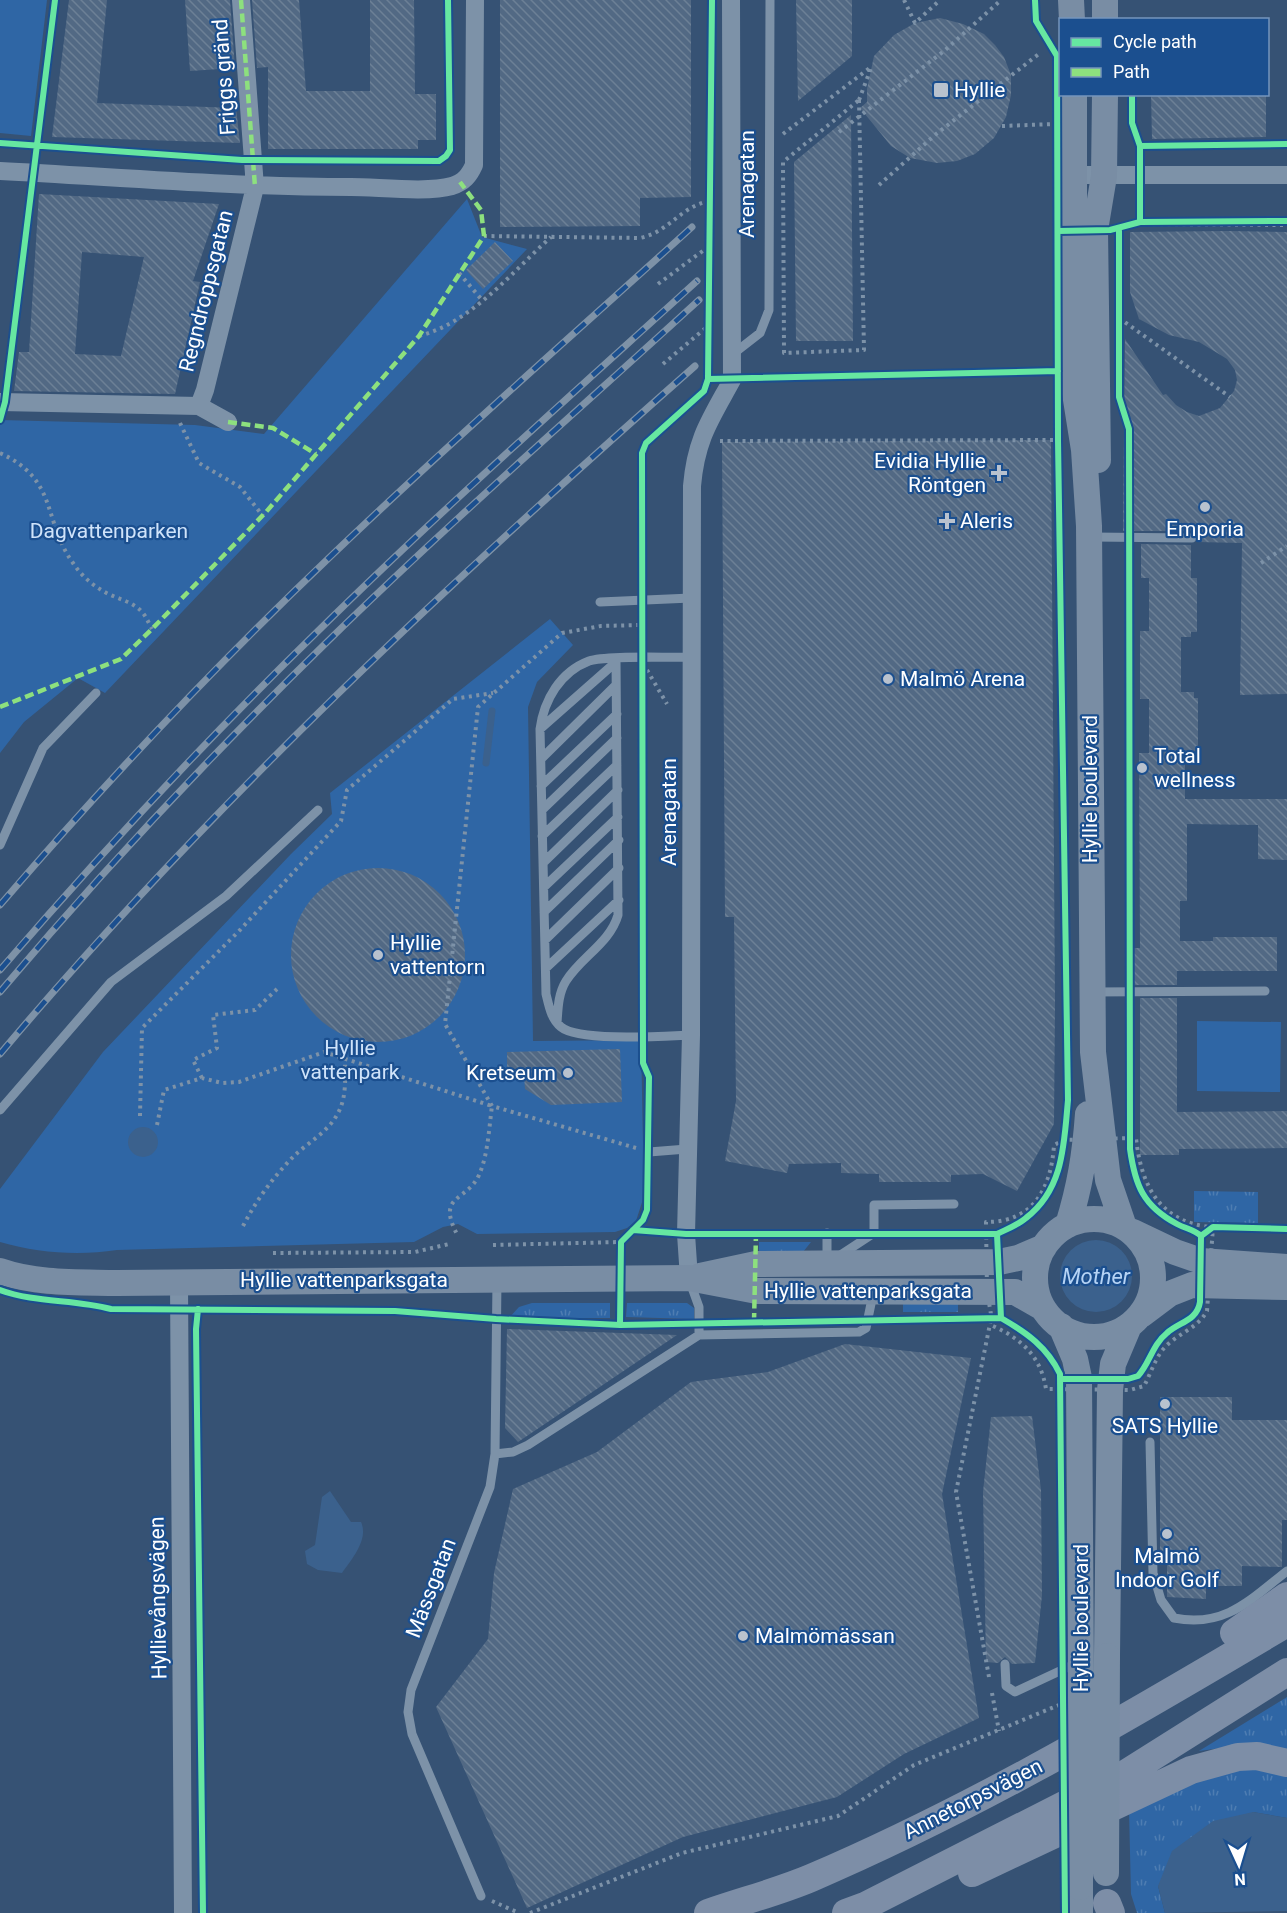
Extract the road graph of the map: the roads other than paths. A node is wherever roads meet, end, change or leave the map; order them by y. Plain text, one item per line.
1 (241, 0) edge
2 (475, 0) edge
3 (730, 0) edge
4 (770, 0) edge
5 (1071, 0) edge
6 (1105, 0) edge
7 (1072, 18) edge
8 (1105, 18) edge
9 (1074, 96) edge
10 (1105, 96) edge
11 (0, 171) edge
12 (1287, 175) edge
13 (1075, 176) junction
14 (1104, 176) junction
15 (255, 187) junction
16 (733, 354) junction
17 (0, 402) edge
18 (199, 406) junction
19 (228, 422) dead end
20 (1089, 532) junction
21 (1192, 538) dead end
22 (691, 598) junction
23 (600, 602) dead end
24 (692, 657) junction
25 (616, 661) junction
26 (616, 685) junction
27 (96, 693) dead end
28 (617, 714) junction
29 (540, 729) junction
30 (617, 738) junction
31 (541, 759) junction
32 (617, 765) junction
33 (541, 786) junction
34 (618, 790) junction
35 (318, 810) dead end
36 (542, 810) junction
37 (618, 817) junction
38 (542, 836) junction
39 (619, 840) junction
40 (0, 845) edge
41 (543, 863) junction
42 (619, 868) junction
43 (544, 887) junction
44 (619, 900) junction
45 (544, 912) junction
46 (545, 940) junction
47 (546, 968) junction
48 (1264, 991) dead end
49 (1091, 992) junction
50 (557, 1023) junction
51 (691, 1035) junction
52 (0, 1110) edge
53 (1099, 1143) junction
54 (687, 1149) junction
55 (649, 1152) road end
56 (954, 1204) dead end
57 (1068, 1225) junction
58 (1127, 1229) junction
59 (827, 1233) dead end
60 (1044, 1247) junction
61 (827, 1264) junction
62 (1205, 1266) junction
63 (1287, 1267) edge
64 (0, 1271) edge
65 (688, 1278) junction
66 (497, 1279) junction
67 (179, 1283) junction
68 (1287, 1287) edge
69 (874, 1291) junction
70 (1052, 1317) junction
71 (1135, 1321) junction
72 (699, 1335) junction
73 (1150, 1442) dead end
74 (495, 1455) junction
75 (1287, 1571) edge
76 (1287, 1596) edge
77 (1287, 1623) edge
78 (1005, 1664) dead end
79 (1081, 1670) junction
80 (1287, 1672) edge
81 (1287, 1763) edge
82 (978, 1799) junction
83 (481, 1896) road end
84 (856, 1910) edge
85 (1108, 1910) edge
86 (183, 1913) edge
87 (708, 1913) edge
88 (1080, 1913) edge

1 - 15 street, Friggs gränd
2 - 15 street
3 - 16 street, Arenagatan
4 - 16 lane, Arenagatan
5 - 7 street
6 - 8 street
9 - 13 street, Hyllie boulevard
10 - 14 street, Hyllie boulevard
11 - 15 street
12 - 14 street
13 - 14 street
13 - 20 street, Hyllie boulevard
14 - 20 street, Hyllie boulevard
15 - 18 street, Regndroppsgatan
16 - 22 street, Arenagatan
17 - 18 street, Regndroppsgatan
18 - 19 street, Regndroppsgatan
20 - 21 lane
20 - 49 street, Hyllie boulevard
22 - 23 lane
22 - 24 street, Arenagatan
24 - 25 lane
24 - 51 street, Arenagatan
25 - 26 lane
25 - 29 lane
25 - 29 lane
26 - 28 lane
26 - 31 lane
27 - 40 lane
28 - 30 lane
28 - 33 lane
29 - 31 lane
30 - 32 lane
30 - 36 lane
31 - 33 lane
32 - 34 lane
32 - 38 lane
33 - 36 lane
34 - 37 lane
34 - 41 lane
35 - 52 lane
36 - 38 lane
37 - 39 lane
37 - 43 lane
38 - 41 lane
39 - 42 lane
39 - 45 lane
41 - 43 lane
42 - 44 lane
42 - 46 lane
43 - 45 lane
44 - 47 lane
44 - 50 lane
45 - 46 lane
46 - 47 lane
47 - 50 lane
48 - 49 lane
49 - 53 street, Hyllie boulevard
50 - 51 lane
51 - 54 street, Arenagatan
53 - 57 street, Hyllie boulevard
53 - 58 street, Hyllie boulevard
54 - 55 lane
54 - 65 street, Arenagatan
56 - 61 lane
57 - 58 street
57 - 60 street
58 - 62 street
58 - 71 street
59 - 61 lane
60 - 61 street, Hyllie vattenparksgata
60 - 70 street
61 - 65 street, Hyllie vattenparksgata
62 - 63 street
62 - 68 street
62 - 71 street
64 - 67 street, Hyllie vattenparksgata
65 - 66 street, Hyllie vattenparksgata
65 - 69 street, Hyllie vattenparksgata
65 - 72 lane
66 - 67 street, Hyllie vattenparksgata
66 - 74 lane, Mässgatan
67 - 86 street, Hyllievångsvägen
69 - 70 street, Hyllie vattenparksgata
69 - 72 lane
70 - 71 street
70 - 79 street, Hyllie boulevard
71 - 85 street, Hyllie boulevard, bridge
72 - 74 lane
73 - 75 lane
74 - 83 lane, Mässgatan
76 - 82 main road
77 - 82 main road, Annetorpsvägen
78 - 79 lane
79 - 88 street, Hyllie boulevard, bridge
80 - 84 main road
81 - 84 main road
82 - 87 main road, Annetorpsvägen

